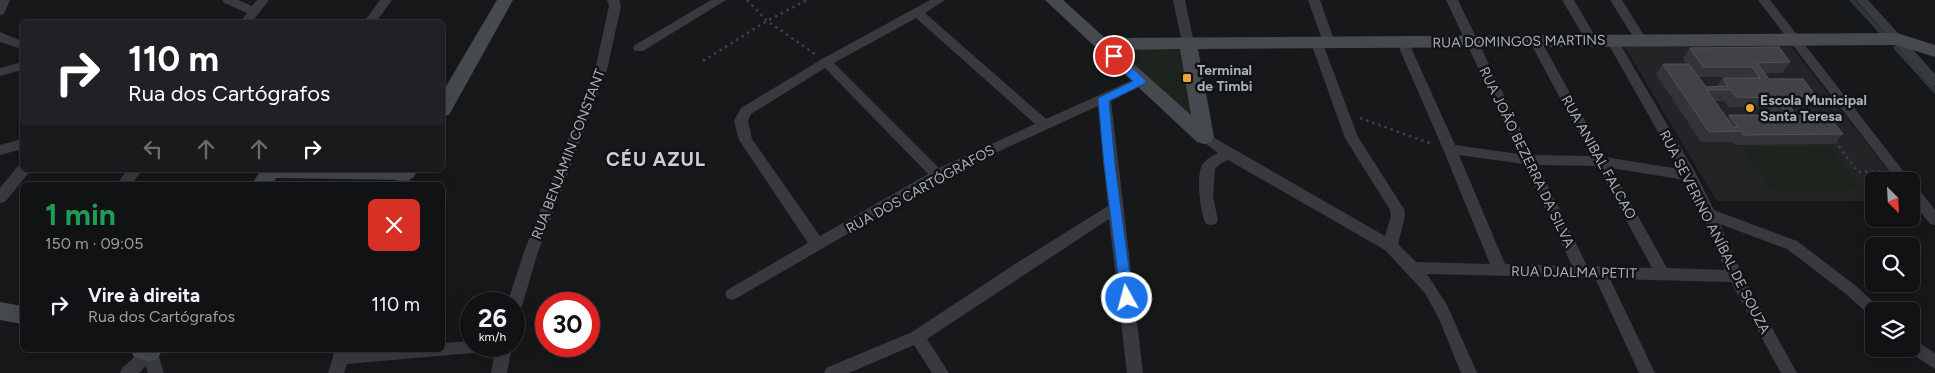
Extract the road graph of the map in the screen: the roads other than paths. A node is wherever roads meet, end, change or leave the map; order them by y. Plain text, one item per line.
1 (228, 0) edge
2 (263, 0) edge
3 (386, 0) edge
4 (505, 0) edge
5 (613, 0) edge
6 (720, 0) edge
7 (939, 0) edge
8 (1053, 0) edge
9 (1179, 0) edge
10 (1314, 0) edge
11 (1452, 0) edge
12 (1568, 0) edge
13 (1616, 0) edge
14 (1764, 0) edge
15 (1862, 0) edge
16 (254, 11) junction
17 (918, 12) junction
18 (247, 20) edge
19 (371, 20) edge
20 (0, 36) edge
21 (1612, 40) junction
22 (1641, 40) junction
23 (1795, 40) junction
24 (1897, 40) junction
25 (1592, 41) junction
26 (1403, 42) junction
27 (1472, 42) junction
28 (1536, 42) junction
29 (1188, 43) junction
30 (1323, 43) junction
31 (20, 44) edge
32 (1101, 44) junction
33 (639, 48) dead end
34 (1935, 51) edge
35 (826, 62) junction
36 (20, 67) edge
37 (0, 72) edge
38 (1141, 81) junction
39 (1935, 82) edge
40 (1104, 99) junction
41 (445, 105) edge
42 (1043, 124) junction
43 (1204, 137) junction
44 (20, 145) edge
45 (1450, 149) junction
46 (0, 150) edge
47 (1229, 154) junction
48 (1528, 160) junction
49 (1601, 161) junction
50 (21, 172) edge
51 (133, 172) edge
52 (1897, 172) edge
53 (268, 175) edge
54 (405, 176) edge
55 (938, 176) junction
56 (1690, 176) junction
57 (125, 182) edge
58 (0, 198) edge
59 (1920, 201) edge
60 (1115, 208) junction
61 (1709, 214) junction
62 (1211, 220) dead end
63 (1935, 220) edge
64 (818, 245) junction
65 (1390, 246) junction
66 (1412, 268) junction
67 (1500, 271) junction
68 (1582, 272) junction
69 (1599, 272) junction
70 (1662, 273) junction
71 (1735, 276) junction
72 (518, 292) edge
73 (732, 294) dead end
74 (1865, 303) edge
75 (917, 337) junction
76 (460, 349) edge
77 (445, 350) edge
78 (1920, 351) edge
79 (392, 352) edge
80 (342, 354) edge
81 (150, 356) edge
82 (502, 357) edge
83 (1935, 362) edge
84 (128, 373) edge
85 (336, 373) edge
86 (499, 373) edge
87 (832, 373) edge
88 (940, 373) edge
89 (1135, 373) edge
90 (1469, 373) edge
91 (1648, 373) edge
92 (1789, 373) edge

1 - 16 street
2 - 16 street
3 - 19 street
4 - 41 street
5 - 72 street, RUA BENJAMIN CONSTANT
6 - 33 street
7 - 17 street
8 - 32 street
9 - 29 street
10 - 30 street
11 - 27 street, RUA JOÃO BEZERRA DA SILVA
12 - 25 street
13 - 22 street
14 - 23 street
15 - 24 street
16 - 18 street
17 - 35 street
17 - 42 street
20 - 31 street
21 - 22 street, RUA DOMINGOS MARTINS
21 - 25 street, RUA DOMINGOS MARTINS
21 - 56 street, RUA SEVERINO ANÍBAL DE SOUZA
22 - 23 street, RUA DOMINGOS MARTINS
23 - 24 street, RUA DOMINGOS MARTINS
23 - 52 street
24 - 34 street, RUA DOMINGOS MARTINS
24 - 39 street
25 - 28 street, RUA DOMINGOS MARTINS
26 - 27 street, RUA DOMINGOS MARTINS
26 - 30 street, RUA DOMINGOS MARTINS
26 - 45 street
27 - 28 street, RUA DOMINGOS MARTINS
27 - 48 street, RUA JOÃO BEZERRA DA SILVA
28 - 49 street, RUA ANIBAL FALCAO
29 - 30 street, RUA DOMINGOS MARTINS
29 - 32 street, RUA DOMINGOS MARTINS
29 - 43 street
30 - 65 street
32 - 38 street
35 - 55 street
35 - 64 street
36 - 37 street
38 - 40 street, RUA DOS CARTÓGRAFOS
38 - 43 street
40 - 42 street, RUA DOS CARTÓGRAFOS
40 - 60 street
42 - 55 street, RUA DOS CARTÓGRAFOS
43 - 47 street
44 - 46 street
45 - 48 street
45 - 67 street
47 - 62 street
47 - 65 street
48 - 49 street
48 - 68 street, RUA JOÃO BEZERRA DA SILVA
49 - 56 street
49 - 70 street, RUA ANIBAL FALCAO
50 - 58 street
51 - 57 street
53 - 54 street
55 - 64 street, RUA DOS CARTÓGRAFOS
56 - 61 street, RUA SEVERINO ANÍBAL DE SOUZA
59 - 63 street
60 - 75 street
60 - 89 street
61 - 71 street, RUA SEVERINO ANÍBAL DE SOUZA
61 - 74 street
64 - 73 street, RUA DOS CARTÓGRAFOS
65 - 66 street
66 - 67 street, RUA DJALMA PETIT
66 - 90 street
67 - 68 street, RUA DJALMA PETIT
68 - 69 street, RUA DJALMA PETIT
69 - 70 street, RUA DJALMA PETIT
69 - 91 street
70 - 71 street, RUA DJALMA PETIT
71 - 92 street, RUA SEVERINO ANÍBAL DE SOUZA
75 - 87 street
75 - 88 street
76 - 77 street
78 - 83 street
79 - 80 street
80 - 85 street
81 - 84 street
82 - 86 street

